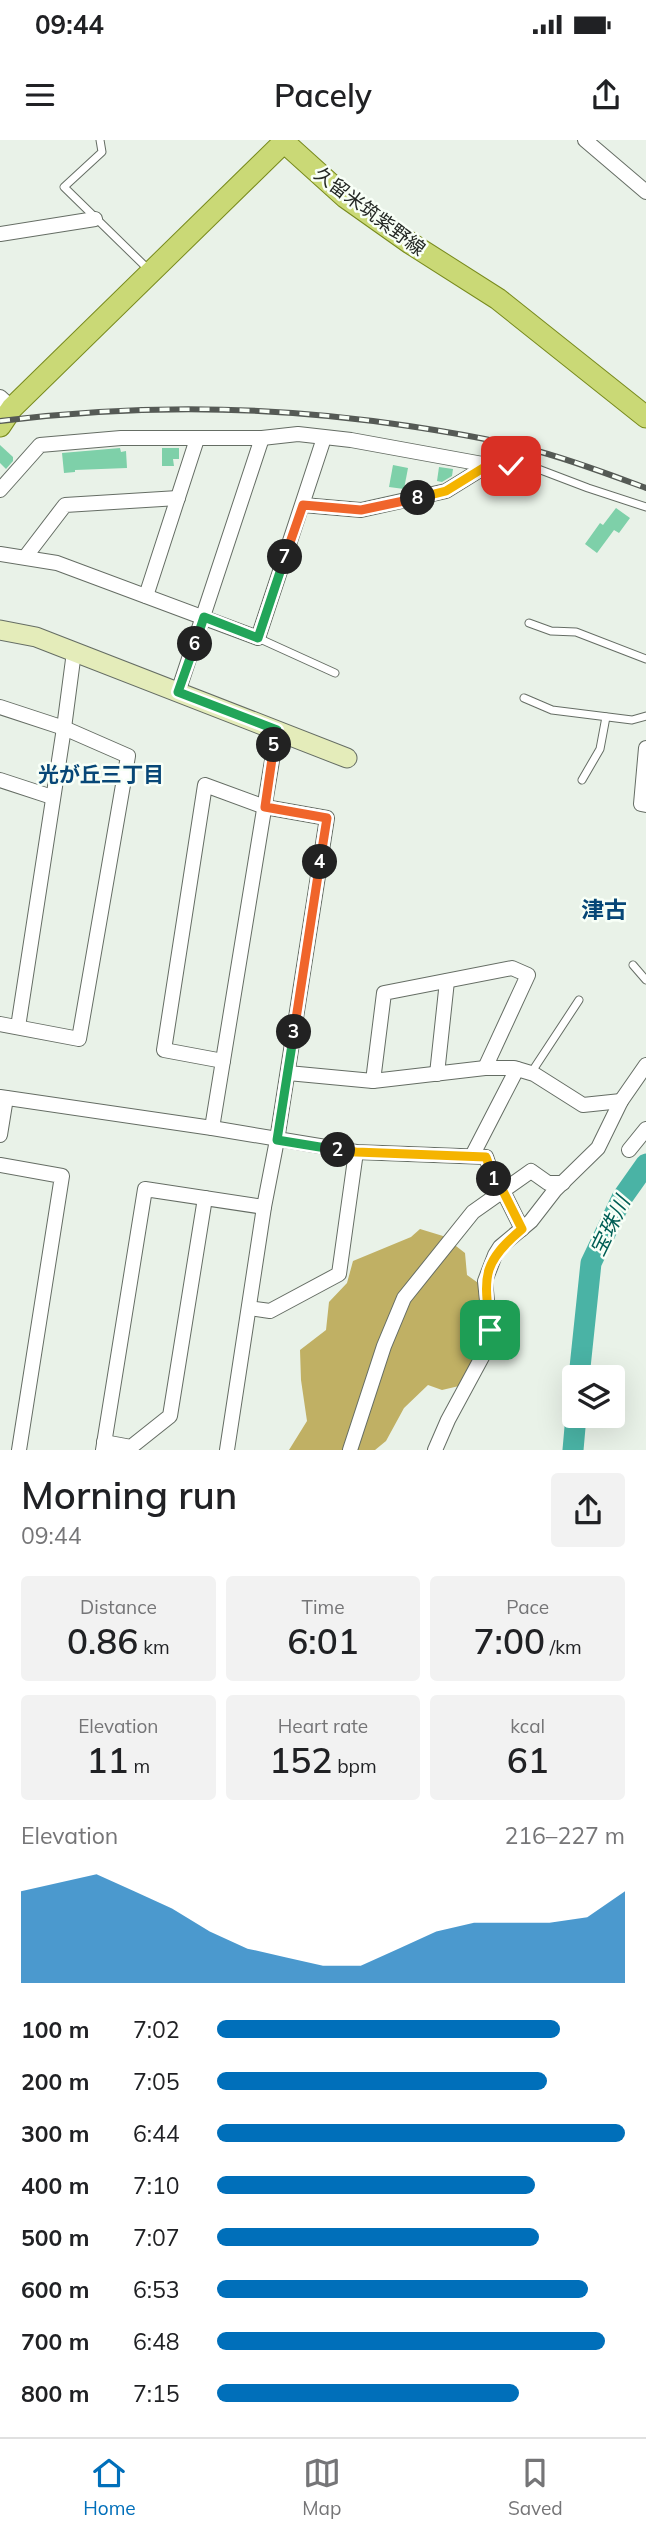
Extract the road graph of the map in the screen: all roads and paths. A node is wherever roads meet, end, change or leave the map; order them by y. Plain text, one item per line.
1 (100, 140) edge
2 (585, 140) edge
3 (286, 141) edge
4 (646, 192) edge
5 (95, 219) junction
6 (0, 234) edge
7 (152, 273) junction
8 (6, 402) edge
9 (646, 417) edge
10 (0, 426) edge
11 (262, 438) junction
12 (324, 438) junction
13 (197, 439) junction
14 (488, 465) junction
15 (0, 490) edge
16 (178, 498) junction
17 (303, 505) junction
18 (646, 507) edge
19 (0, 554) edge
20 (26, 556) junction
21 (146, 596) junction
22 (204, 617) junction
23 (529, 623) dead end
24 (0, 629) edge
25 (258, 638) junction
26 (74, 652) junction
27 (646, 659) edge
28 (335, 673) dead end
29 (178, 692) junction
30 (524, 698) dead end
31 (0, 707) edge
32 (646, 716) edge
33 (606, 717) junction
34 (64, 728) junction
35 (277, 730) junction
36 (646, 748) edge
37 (347, 758) dead end
38 (0, 780) edge
39 (582, 780) dead end
40 (52, 797) junction
41 (646, 805) edge
42 (265, 807) junction
43 (633, 965) dead end
44 (646, 980) edge
45 (447, 981) junction
46 (579, 1000) dead end
47 (0, 1024) edge
48 (18, 1027) junction
49 (223, 1061) junction
50 (646, 1065) edge
51 (485, 1068) junction
52 (524, 1071) junction
53 (288, 1073) junction
54 (437, 1074) junction
55 (373, 1081) junction
56 (3, 1098) edge
57 (621, 1101) junction
58 (212, 1128) junction
59 (646, 1129) edge
60 (0, 1135) edge
61 (277, 1140) junction
62 (629, 1150) dead end
63 (356, 1152) junction
64 (472, 1156) junction
65 (0, 1165) edge
66 (563, 1183) junction
67 (503, 1191) junction
68 (205, 1198) junction
69 (264, 1207) junction
70 (522, 1229) junction
71 (249, 1308) junction
72 (104, 1446) edge
73 (19, 1450) edge
74 (227, 1450) edge
75 (350, 1450) edge
76 (435, 1450) edge

1 - 5 lane
2 - 4 street
3 - 7 main road, 久留米筑紫野線
3 - 9 main road, 久留米筑紫野線
5 - 6 street
5 - 7 lane
7 - 8 main road, 久留米筑紫野線
8 - 10 main road, 久留米筑紫野線
11 - 12 street
11 - 13 street
11 - 22 street
12 - 14 street
12 - 17 street
13 - 15 street
13 - 16 street
14 - 17 street
14 - 18 lane
16 - 20 street
16 - 21 street
17 - 25 street
19 - 20 street
20 - 21 street
21 - 22 street
22 - 25 street
22 - 29 street
23 - 27 lane
24 - 26 street
25 - 28 lane
26 - 29 street
26 - 34 street
29 - 35 street
30 - 33 lane
31 - 34 street
32 - 33 lane
33 - 39 lane
34 - 40 street
34 - 48 street
35 - 37 street
35 - 42 street
36 - 41 street
38 - 40 street
40 - 48 street
42 - 49 street
42 - 49 street
42 - 53 street
43 - 44 lane
45 - 51 street
45 - 54 street
45 - 55 street
46 - 52 lane
47 - 48 street
49 - 58 street
50 - 57 street
51 - 52 street
51 - 54 street
52 - 57 street
52 - 64 street
53 - 55 street
53 - 61 street
54 - 55 street
56 - 58 street
56 - 60 street
57 - 66 street
58 - 61 street
59 - 62 street
61 - 63 street
61 - 69 street
63 - 64 street
63 - 71 street
64 - 67 street
65 - 73 street
66 - 67 street
66 - 70 street
67 - 70 street
67 - 75 street
68 - 69 street
68 - 72 street
68 - 72 street
69 - 71 street
70 - 76 street
71 - 74 street

